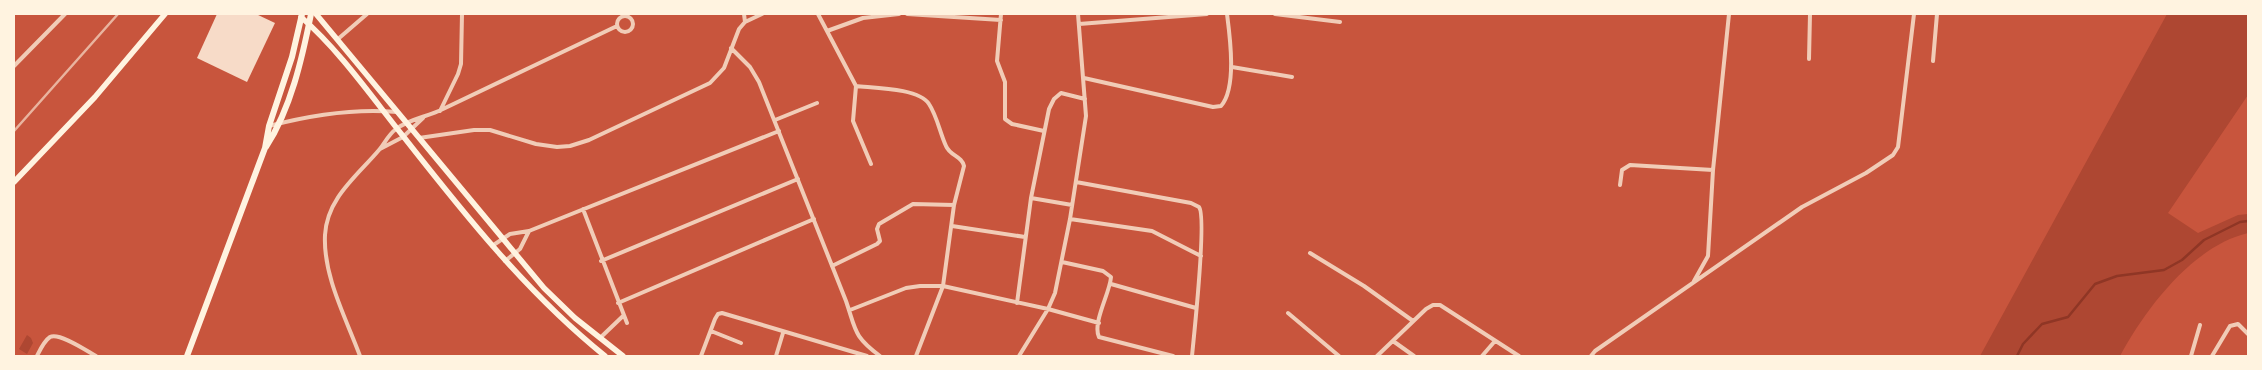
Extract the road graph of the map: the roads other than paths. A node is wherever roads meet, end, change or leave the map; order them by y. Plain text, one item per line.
1 (65, 14) edge
2 (165, 14) edge
3 (311, 14) edge
4 (316, 14) edge
5 (367, 14) edge
6 (462, 14) edge
7 (744, 14) edge
8 (762, 14) edge
9 (818, 14) edge
10 (900, 14) edge
11 (907, 14) edge
12 (1001, 14) edge
13 (1078, 14) edge
14 (1130, 14) edge
15 (1207, 14) edge
16 (1228, 14) edge
17 (1275, 14) edge
18 (1729, 14) edge
19 (1809, 14) edge
20 (1914, 14) edge
21 (1937, 14) edge
22 (301, 15) edge
23 (1000, 20) junction
24 (1130, 21) junction
25 (745, 22) junction
26 (1340, 22) dead end
27 (309, 24) junction
28 (1079, 24) junction
29 (617, 26) junction
30 (827, 31) junction
31 (338, 39) junction
32 (731, 48) junction
33 (1809, 59) dead end
34 (1932, 61) dead end
35 (14, 66) edge
36 (1232, 67) junction
37 (1292, 77) dead end
38 (1084, 78) junction
39 (856, 86) junction
40 (1085, 99) junction
41 (817, 103) dead end
42 (382, 110) junction
43 (440, 111) junction
44 (397, 112) junction
45 (423, 118) junction
46 (775, 120) junction
47 (406, 123) junction
48 (278, 124) junction
49 (269, 126) junction
50 (396, 128) junction
51 (412, 130) junction
52 (779, 131) junction
53 (1044, 131) junction
54 (404, 137) junction
55 (419, 138) junction
56 (265, 148) junction
57 (380, 149) junction
58 (871, 164) dead end
59 (1713, 170) junction
60 (798, 179) junction
61 (14, 182) edge
62 (1076, 182) junction
63 (1620, 185) dead end
64 (1031, 198) junction
65 (954, 205) junction
66 (1072, 205) junction
67 (583, 209) junction
68 (1070, 219) junction
69 (814, 220) junction
70 (952, 226) junction
71 (529, 231) junction
72 (1025, 237) junction
73 (502, 239) junction
74 (492, 246) junction
75 (1310, 253) dead end
76 (514, 254) junction
77 (1201, 256) junction
78 (601, 260) junction
79 (505, 261) junction
80 (1062, 262) junction
81 (832, 266) junction
82 (1693, 283) junction
83 (1111, 284) junction
84 (943, 286) junction
85 (618, 303) junction
86 (1017, 303) junction
87 (1196, 308) junction
88 (1048, 309) junction
89 (850, 310) junction
90 (1288, 312) dead end
91 (623, 316) junction
92 (1413, 321) junction
93 (627, 323) dead end
94 (1098, 323) junction
95 (2200, 325) dead end
96 (711, 331) junction
97 (783, 332) junction
98 (2248, 334) edge
99 (600, 338) junction
100 (1393, 341) junction
101 (1495, 341) junction
102 (741, 343) dead end
103 (37, 356) edge
104 (96, 356) edge
105 (187, 356) edge
106 (360, 356) edge
107 (605, 356) edge
108 (623, 356) edge
109 (701, 356) edge
110 (776, 356) edge
111 (867, 356) edge
112 (880, 356) edge
113 (916, 356) edge
114 (1019, 356) edge
115 (1173, 356) edge
116 (1192, 356) edge
117 (1339, 356) edge
118 (1376, 356) edge
119 (1414, 356) edge
120 (1482, 356) edge
121 (1519, 356) edge
122 (1591, 356) edge
123 (2191, 356) edge
124 (2212, 356) edge

1 - 35 street
2 - 61 main road
3 - 27 main road
4 - 31 main road
5 - 31 street
6 - 43 street
7 - 25 street
8 - 25 street
9 - 30 street
10 - 30 street
11 - 23 street
12 - 23 street
13 - 28 street
14 - 24 street
15 - 24 street
16 - 36 street
17 - 26 street
18 - 59 street
19 - 33 street
20 - 82 street
21 - 34 street
22 - 27 main road
22 - 49 main road
23 - 53 street
24 - 28 street
25 - 32 street
27 - 42 main road
27 - 48 main road
28 - 38 street
29 - 29 street
29 - 43 street
30 - 39 street
31 - 44 main road
32 - 46 street
32 - 55 street
36 - 37 street
36 - 38 street
38 - 40 street
39 - 58 street
39 - 65 street
40 - 53 street
40 - 62 street
41 - 46 street
42 - 44 street
42 - 48 street
42 - 50 main road
43 - 45 street
44 - 47 main road
45 - 47 street
45 - 51 street
46 - 52 street
47 - 50 street
47 - 51 main road
48 - 49 street
48 - 56 main road
49 - 56 main road
50 - 54 main road
50 - 57 street
51 - 54 street
51 - 55 main road
52 - 60 street
52 - 67 street
53 - 64 street
54 - 57 street
54 - 74 main road
55 - 73 main road
56 - 105 main road
57 - 106 street
59 - 63 street
59 - 82 street
60 - 69 street
60 - 78 street
62 - 66 street
62 - 77 street
64 - 66 street
64 - 72 street
65 - 70 street
65 - 81 street
66 - 68 street
67 - 71 street
67 - 78 street
68 - 77 street
68 - 80 street
69 - 81 street
69 - 85 street
70 - 72 street
70 - 84 street
71 - 73 street
71 - 76 street
72 - 86 street
73 - 74 street
73 - 76 main road
74 - 79 main road
75 - 92 street
76 - 79 street
76 - 99 main road
77 - 87 street
78 - 85 street
79 - 107 main road
80 - 83 street
80 - 88 street
81 - 89 street
82 - 122 street
83 - 87 street
83 - 94 street
84 - 86 street
84 - 89 street
84 - 113 street
85 - 91 street
86 - 88 street
87 - 116 street
88 - 94 street
88 - 114 street
89 - 112 street
90 - 117 street
91 - 93 street
91 - 99 street
92 - 100 street
92 - 101 street
94 - 115 street
95 - 123 street
96 - 97 street
96 - 102 street
96 - 109 street
97 - 110 street
97 - 111 street
98 - 124 street
99 - 108 main road
100 - 118 street
100 - 119 street
101 - 120 street
101 - 121 street
103 - 104 street

